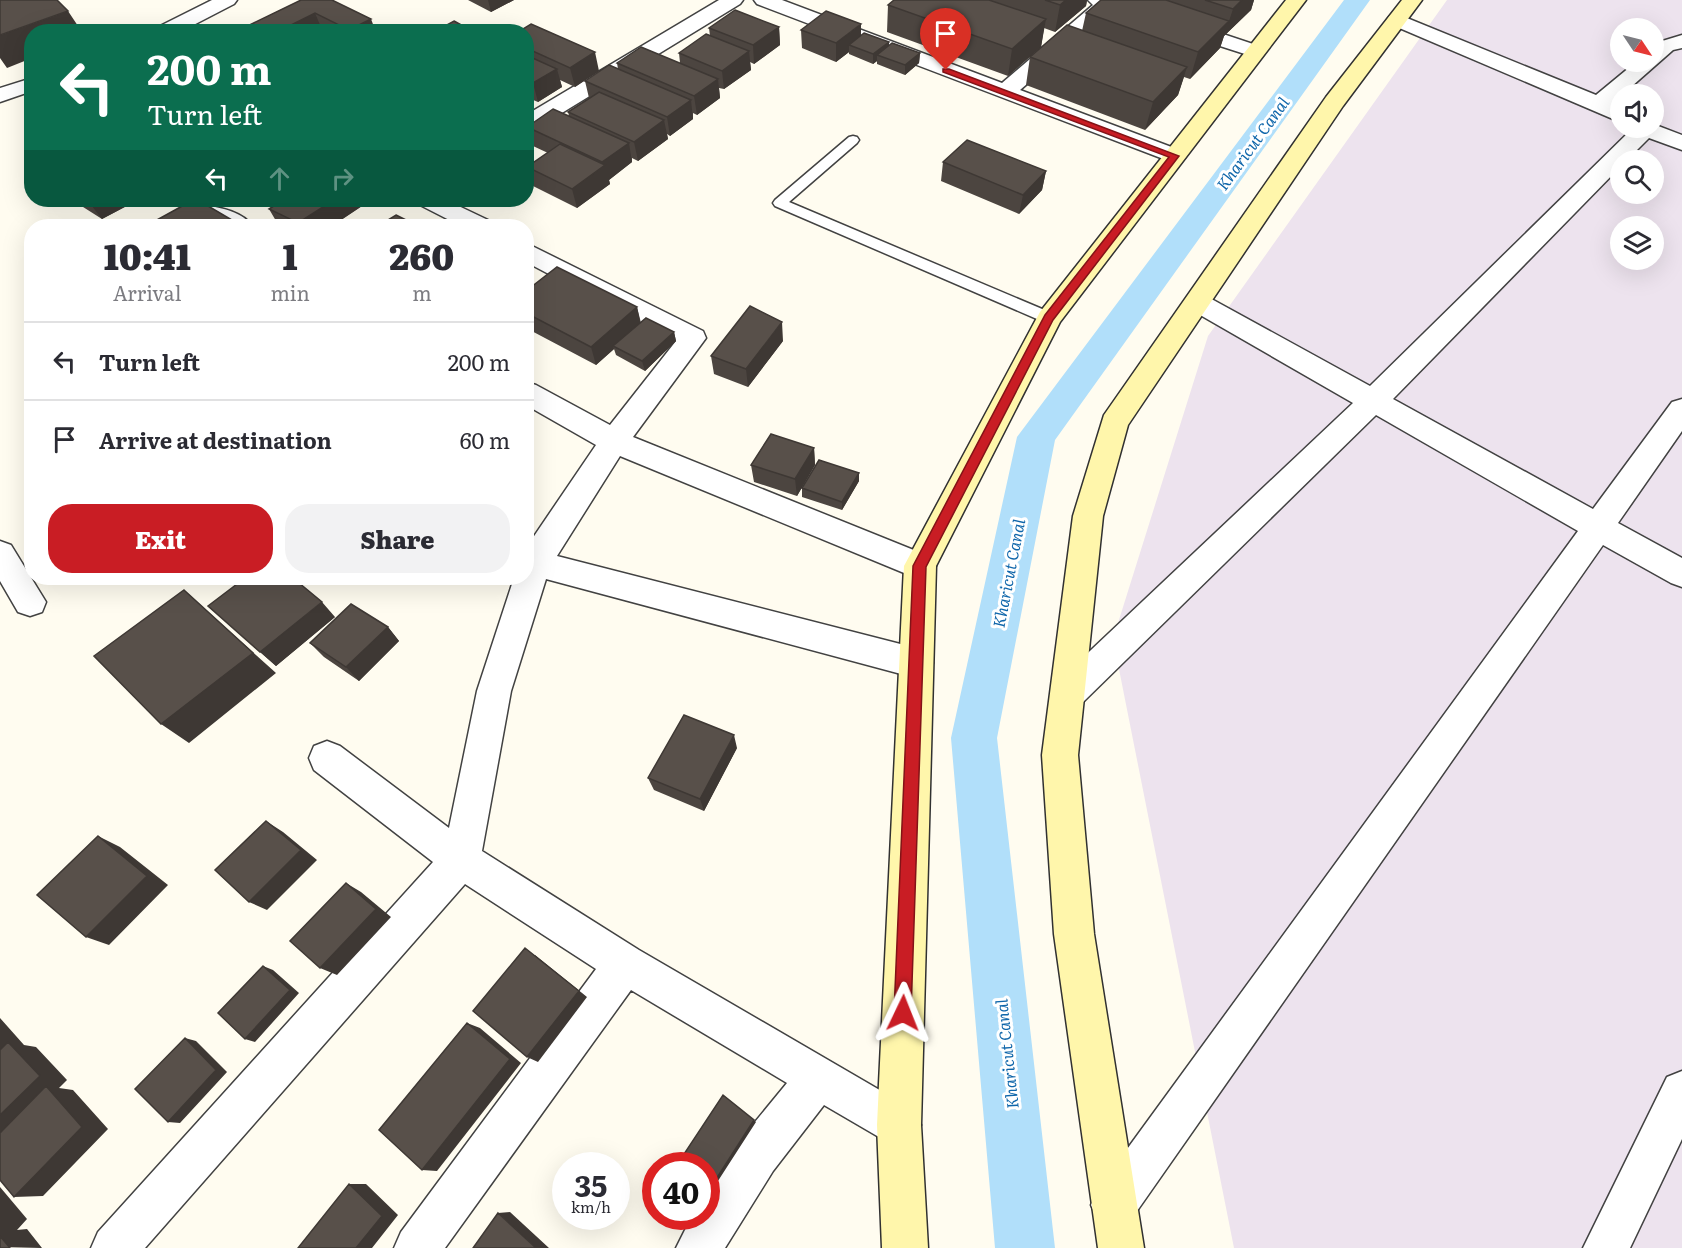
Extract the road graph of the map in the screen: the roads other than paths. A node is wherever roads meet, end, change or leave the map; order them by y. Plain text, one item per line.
1 (227, 0) edge
2 (733, 0) edge
3 (764, 0) edge
4 (1296, 0) edge
5 (1106, 1) edge
6 (806, 6) edge
7 (1405, 10) edge
8 (179, 24) edge
9 (1682, 41) edge
10 (1664, 48) edge
11 (1255, 51) junction
12 (1636, 72) edge
13 (24, 87) edge
14 (1004, 92) junction
15 (0, 95) edge
16 (1599, 104) junction
17 (1610, 110) edge
18 (534, 120) edge
19 (1664, 136) edge
20 (1634, 138) edge
21 (853, 140) dead end
22 (1682, 144) edge
23 (1174, 156) junction
24 (442, 207) edge
25 (187, 219) edge
26 (227, 219) edge
27 (465, 219) edge
28 (534, 255) edge
29 (1197, 302) junction
30 (1049, 318) junction
31 (534, 396) edge
32 (1373, 401) junction
33 (1682, 409) edge
34 (614, 441) junction
35 (1598, 526) junction
36 (0, 554) edge
37 (534, 557) edge
38 (534, 564) edge
39 (920, 566) junction
40 (1682, 574) edge
41 (524, 585) edge
42 (30, 602) dead end
43 (916, 663) junction
44 (1068, 694) junction
45 (327, 758) dead end
46 (461, 860) junction
47 (625, 964) junction
48 (818, 1078) junction
49 (1682, 1092) edge
50 (899, 1125) junction
51 (1114, 1204) junction
52 (114, 1248) edge
53 (417, 1248) edge
54 (699, 1248) edge
55 (905, 1248) edge
56 (1121, 1248) edge
57 (1606, 1248) edge

1 - 8 street
2 - 18 street
3 - 6 street
4 - 11 street
5 - 11 street
5 - 14 street
6 - 14 street
7 - 16 street
7 - 29 street
9 - 10 street
11 - 23 street
12 - 16 street
13 - 15 street
14 - 23 street
16 - 17 street
19 - 22 street
20 - 32 street
21 - 30 lane
23 - 30 street
24 - 27 street
25 - 26 street
28 - 34 street
29 - 32 street
29 - 44 street
30 - 39 street
31 - 34 street
32 - 35 street
32 - 44 street
33 - 35 street
34 - 37 street
34 - 39 street
35 - 40 street
35 - 51 street
36 - 42 street
38 - 43 street
39 - 43 street
41 - 46 street
43 - 50 street
44 - 51 street
45 - 46 street
46 - 47 street
46 - 52 street
47 - 48 street
47 - 53 street
48 - 50 street
48 - 54 street
49 - 57 street
50 - 55 street
51 - 56 street

